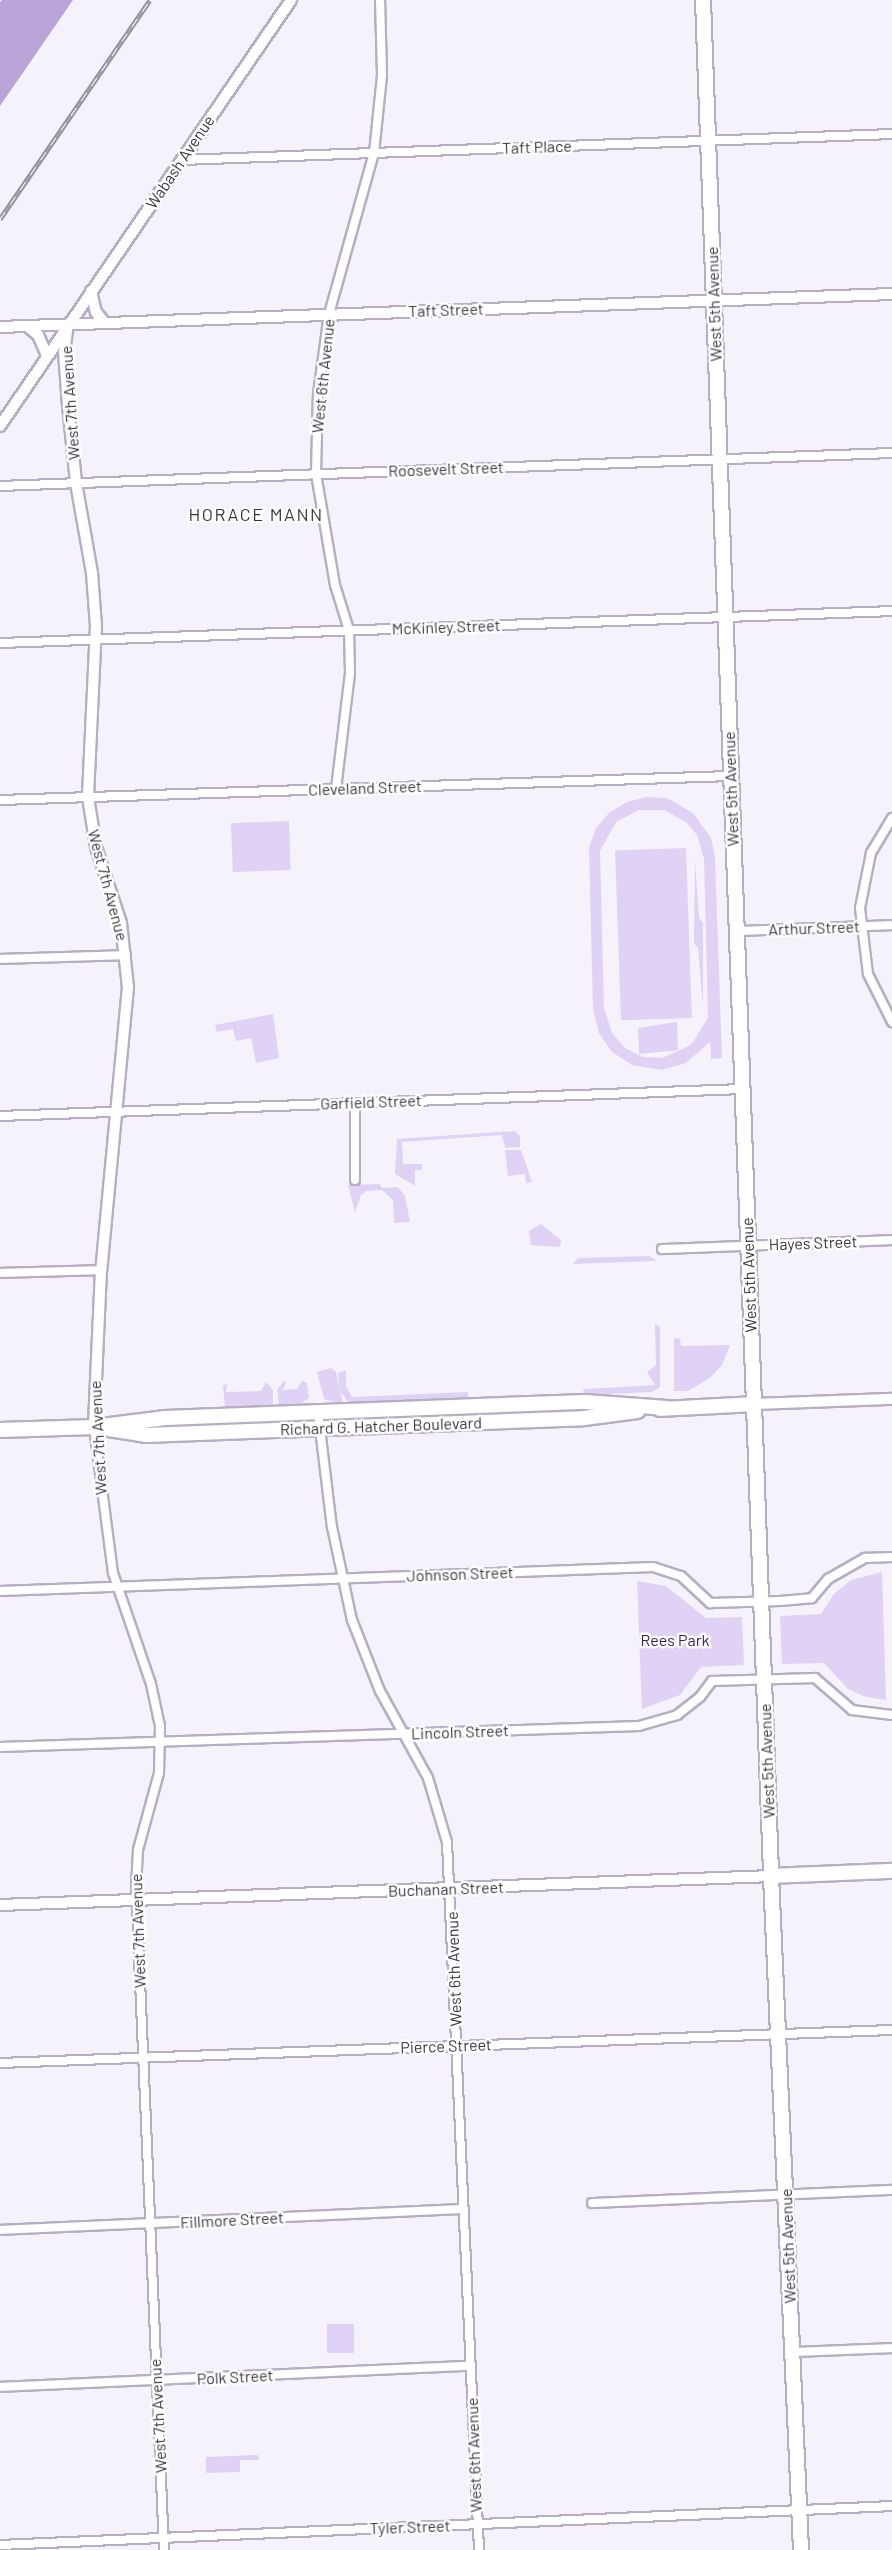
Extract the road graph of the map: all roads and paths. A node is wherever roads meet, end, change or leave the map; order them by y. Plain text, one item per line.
1 (291, 0) edge
2 (380, 0) edge
3 (703, 0) edge
4 (892, 134) edge
5 (708, 141) junction
6 (374, 153) junction
7 (182, 160) junction
8 (91, 291) junction
9 (892, 294) edge
10 (714, 300) junction
11 (329, 314) junction
12 (105, 322) junction
13 (68, 324) junction
14 (27, 326) junction
15 (0, 327) edge
16 (47, 355) junction
17 (0, 426) edge
18 (892, 453) edge
19 (720, 459) junction
20 (316, 474) junction
21 (76, 483) junction
22 (0, 486) edge
23 (892, 611) edge
24 (725, 616) junction
25 (349, 630) junction
26 (96, 639) junction
27 (0, 643) edge
28 (731, 776) junction
29 (336, 789) junction
30 (88, 797) junction
31 (0, 800) edge
32 (892, 818) edge
33 (892, 925) edge
34 (861, 926) junction
35 (736, 931) junction
36 (126, 955) junction
37 (0, 959) edge
38 (892, 1022) edge
39 (742, 1089) junction
40 (356, 1103) junction
41 (116, 1111) junction
42 (0, 1116) edge
43 (355, 1180) dead end
44 (892, 1240) edge
45 (748, 1245) junction
46 (662, 1249) dead end
47 (101, 1270) junction
48 (0, 1273) edge
49 (892, 1399) edge
50 (754, 1404) junction
51 (496, 1406) junction
52 (667, 1408) junction
53 (318, 1412) junction
54 (497, 1422) junction
55 (94, 1427) junction
56 (322, 1428) junction
57 (0, 1430) edge
58 (892, 1557) edge
59 (342, 1579) junction
60 (116, 1587) junction
61 (0, 1591) edge
62 (761, 1602) junction
63 (764, 1680) junction
64 (892, 1714) edge
65 (404, 1734) junction
66 (161, 1742) junction
67 (0, 1747) edge
68 (892, 1872) edge
69 (771, 1876) junction
70 (451, 1888) junction
71 (137, 1901) junction
72 (0, 1905) edge
73 (892, 2030) edge
74 (778, 2035) junction
75 (457, 2045) junction
76 (143, 2057) junction
77 (0, 2063) edge
78 (892, 2190) edge
79 (785, 2194) junction
80 (592, 2203) dead end
81 (464, 2209) junction
82 (150, 2224) junction
83 (0, 2230) edge
84 (892, 2348) edge
85 (792, 2352) junction
86 (471, 2366) junction
87 (156, 2380) junction
88 (0, 2388) edge
89 (892, 2506) edge
90 (799, 2510) junction
91 (477, 2524) junction
92 (163, 2538) junction
93 (0, 2545) edge
94 (164, 2550) edge
95 (479, 2550) edge
96 (801, 2550) edge

1 - 7 street, Wabash Avenue
2 - 6 street, West 6th Avenue
3 - 5 main road, West 5th Avenue
4 - 5 street, Taft Place
5 - 6 street, Taft Place
5 - 10 main road, West 5th Avenue
6 - 7 street, Taft Place
6 - 11 street, West 6th Avenue
7 - 8 street, Wabash Avenue
8 - 12 street
8 - 13 street, Wabash Avenue
9 - 10 street, Taft Street
10 - 11 street, Taft Street
10 - 19 main road, West 5th Avenue
11 - 12 street, Taft Street
11 - 20 street, West 6th Avenue
12 - 13 street, Taft Street
13 - 14 street, Taft Street
13 - 16 street, Wabash Avenue
13 - 21 street, West 7th Avenue
14 - 15 street, Taft Street
14 - 16 street
16 - 17 street, Wabash Avenue
18 - 19 street, Roosevelt Street
19 - 20 street, Roosevelt Street
19 - 24 main road, West 5th Avenue
20 - 21 street, Roosevelt Street
20 - 25 street, West 6th Avenue
21 - 22 street, Roosevelt Street
21 - 26 street, West 7th Avenue
23 - 24 street, McKinley Street
24 - 25 street, McKinley Street
24 - 28 main road, West 5th Avenue
25 - 26 street, McKinley Street
25 - 29 street, West 6th Avenue
26 - 27 street, McKinley Street
26 - 30 street, West 7th Avenue
28 - 29 street, Cleveland Street
28 - 35 main road, West 5th Avenue
29 - 30 street, Cleveland Street
30 - 31 street, Cleveland Street
30 - 36 street, West 7th Avenue
32 - 34 street
33 - 34 street, Arthur Street
34 - 35 street, Arthur Street
34 - 38 street
35 - 39 main road, West 5th Avenue
36 - 37 street
36 - 41 street, West 7th Avenue
39 - 40 street, Garfield Street
39 - 45 main road, West 5th Avenue
40 - 41 street, Garfield Street
40 - 43 street
41 - 42 street, Garfield Street
41 - 47 street, West 7th Avenue
44 - 45 street, Hayes Street
45 - 46 street, Hayes Street
45 - 50 main road, West 5th Avenue
47 - 48 street
47 - 55 street, West 7th Avenue
49 - 50 street, Richard G. Hatcher Boulevard
50 - 52 main road, Richard G. Hatcher Boulevard
50 - 62 main road, West 5th Avenue
51 - 52 main road, Richard G. Hatcher Boulevard
51 - 53 main road, Richard G. Hatcher Boulevard
51 - 54 main road
52 - 54 main road, Richard G. Hatcher Boulevard
53 - 55 main road, Richard G. Hatcher Boulevard
53 - 56 street, West 6th Avenue
54 - 56 main road, Richard G. Hatcher Boulevard
55 - 56 main road, Richard G. Hatcher Boulevard
55 - 57 main road, Richard G. Hatcher Boulevard
55 - 60 street, West 7th Avenue
56 - 59 street, West 6th Avenue
58 - 62 street, Johnson Street
59 - 60 street, Johnson Street
59 - 62 street, Johnson Street
59 - 65 street, West 6th Avenue
60 - 61 street, Johnson Street
60 - 66 street, West 7th Avenue
62 - 63 main road, West 5th Avenue
63 - 64 street, Lincoln Street
63 - 65 street, Lincoln Street
63 - 69 main road, West 5th Avenue
65 - 66 street, Lincoln Street
65 - 70 street, West 6th Avenue
66 - 67 street, Lincoln Street
66 - 71 street, West 7th Avenue
68 - 69 main road, Buchanan Street
69 - 70 street, Buchanan Street
69 - 74 main road, West 5th Avenue
70 - 71 street, Buchanan Street
70 - 75 street, West 6th Avenue
71 - 72 street, Buchanan Street
71 - 76 street, West 7th Avenue
73 - 74 street, Pierce Street
74 - 75 street, Pierce Street
74 - 79 main road, West 5th Avenue
75 - 76 street, Pierce Street
75 - 81 street, West 6th Avenue
76 - 77 street, Pierce Street
76 - 82 street, West 7th Avenue
78 - 79 street
79 - 80 street
79 - 85 main road, West 5th Avenue
81 - 82 street, Fillmore Street
81 - 86 street, West 6th Avenue
82 - 83 street, Fillmore Street
82 - 87 street, West 7th Avenue
84 - 85 street
85 - 90 main road, West 5th Avenue
86 - 87 street, Polk Street
86 - 91 street, West 6th Avenue
87 - 88 street, Polk Street
87 - 92 street, West 7th Avenue
89 - 90 street, Tyler Street
90 - 91 street, Tyler Street
90 - 96 main road, West 5th Avenue
91 - 92 street, Tyler Street
91 - 95 street, West 6th Avenue
92 - 93 street, Tyler Street
92 - 94 street, West 7th Avenue

